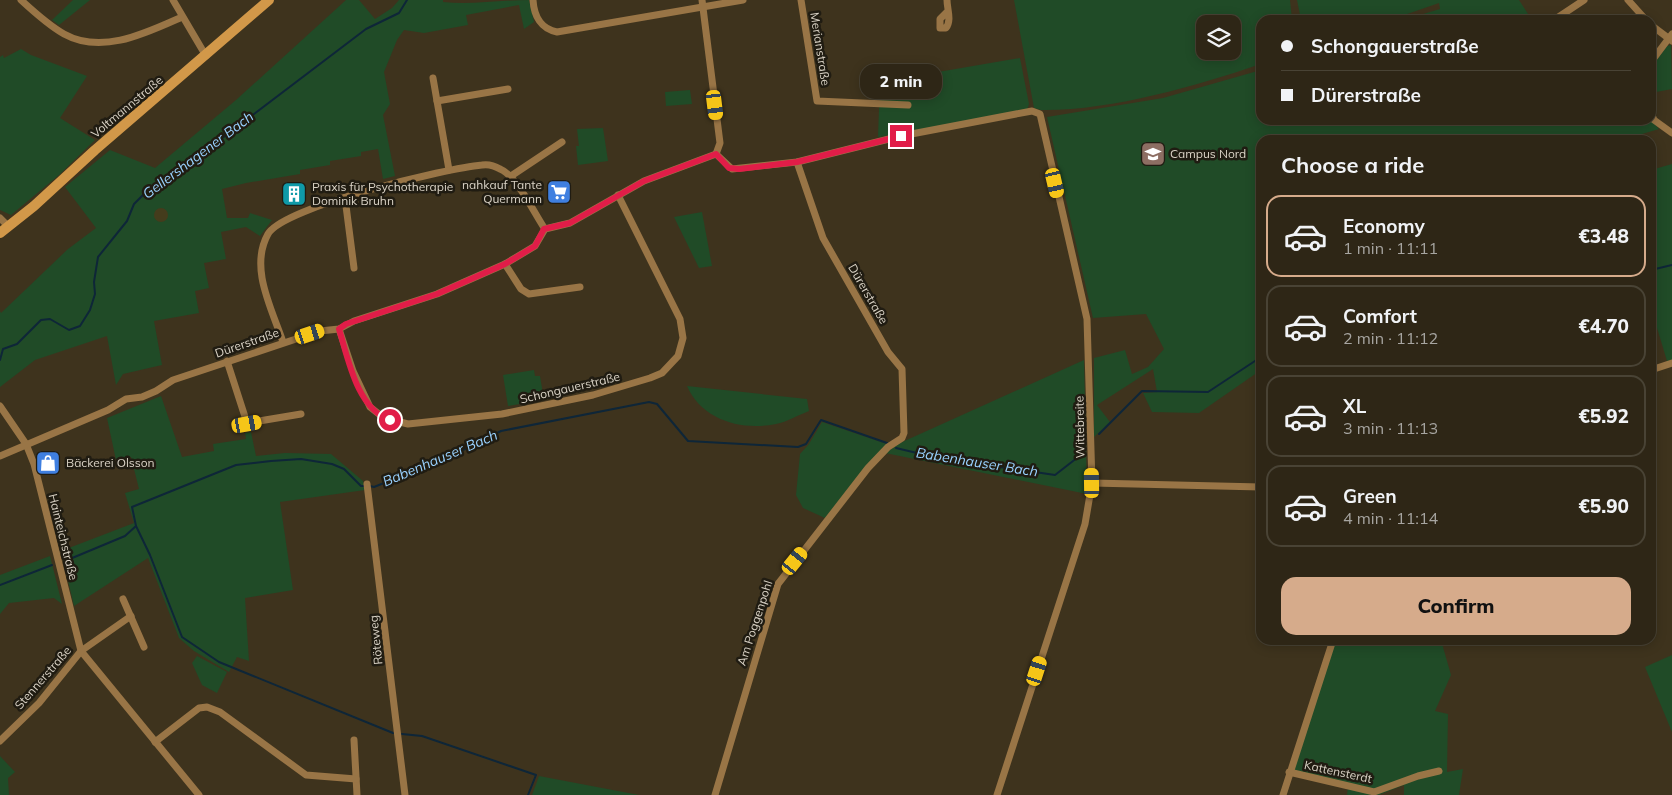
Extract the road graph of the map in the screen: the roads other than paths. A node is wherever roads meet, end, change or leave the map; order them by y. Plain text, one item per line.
1 (20, 0) edge
2 (173, 0) edge
3 (269, 0) edge
4 (533, 0) edge
5 (743, 0) edge
6 (801, 0) edge
7 (946, 0) edge
8 (1584, 0) edge
9 (1628, 0) edge
10 (703, 4) edge
11 (948, 10) dead end
12 (1562, 15) edge
13 (1642, 15) edge
14 (182, 17) junction
15 (1656, 28) edge
16 (1671, 38) edge
17 (206, 56) junction
18 (1656, 56) edge
19 (433, 78) dead end
20 (508, 89) dead end
21 (437, 101) junction
22 (908, 105) dead end
23 (1656, 121) edge
24 (1672, 133) edge
25 (562, 142) dead end
26 (716, 154) junction
27 (797, 162) junction
28 (449, 170) junction
29 (510, 176) junction
30 (618, 195) junction
31 (345, 198) junction
32 (0, 218) edge
33 (544, 229) junction
34 (4, 230) edge
35 (505, 264) junction
36 (354, 268) dead end
37 (580, 287) dead end
38 (339, 329) junction
39 (283, 342) junction
40 (227, 361) junction
41 (1672, 363) edge
42 (1656, 368) edge
43 (0, 406) edge
44 (301, 414) dead end
45 (902, 438) joint
46 (26, 444) junction
47 (0, 456) edge
48 (1092, 483) junction
49 (367, 485) dead end
50 (1256, 487) edge
51 (123, 598) dead end
52 (131, 616) junction
53 (1331, 645) edge
54 (144, 647) dead end
55 (81, 651) junction
56 (354, 740) dead end
57 (0, 741) edge
58 (155, 742) junction
59 (1440, 771) dead end
60 (1289, 772) junction
61 (356, 779) junction
62 (198, 795) edge
63 (357, 795) edge
64 (405, 795) edge
65 (715, 795) edge
66 (997, 795) edge
67 (1283, 795) edge

1 - 14 street
2 - 14 street
3 - 17 street, Voltmannstraße
4 - 10 street
5 - 10 street
6 - 22 street, Merianstraße
7 - 11 street
8 - 12 street
9 - 13 street
10 - 26 street
14 - 17 street
15 - 16 street
16 - 18 street
17 - 34 street, Voltmannstraße
19 - 21 street
20 - 21 street
21 - 28 street
23 - 24 street
25 - 29 street
26 - 27 street
26 - 30 street
27 - 45 street, Dürerstraße
27 - 48 street, Wittebreite
28 - 29 street
28 - 31 street
29 - 33 street
30 - 33 street
30 - 38 street, Schongauerstraße
31 - 36 street
31 - 39 street
32 - 34 street
33 - 35 street, Dürerstraße
35 - 37 street
35 - 38 street, Dürerstraße
38 - 39 street, Dürerstraße
39 - 40 street, Dürerstraße
40 - 44 street
40 - 46 street, Dürerstraße
41 - 42 street
43 - 46 street, Hainteichstraße
45 - 65 street, Am Poggenpohl
46 - 47 street, Dürerstraße
46 - 55 street, Hainteichstraße
48 - 50 street
48 - 66 street, Wittebreite
49 - 64 street, Röteweg
51 - 52 street
52 - 54 street
52 - 55 street
53 - 60 street, Kattensterdt
55 - 57 street, Stennerstraße
55 - 58 street, Hainteichstraße
56 - 61 street
58 - 61 street
58 - 62 street, Hainteichstraße
59 - 60 street, Kattensterdt
60 - 67 street, Kattensterdt
61 - 63 street

